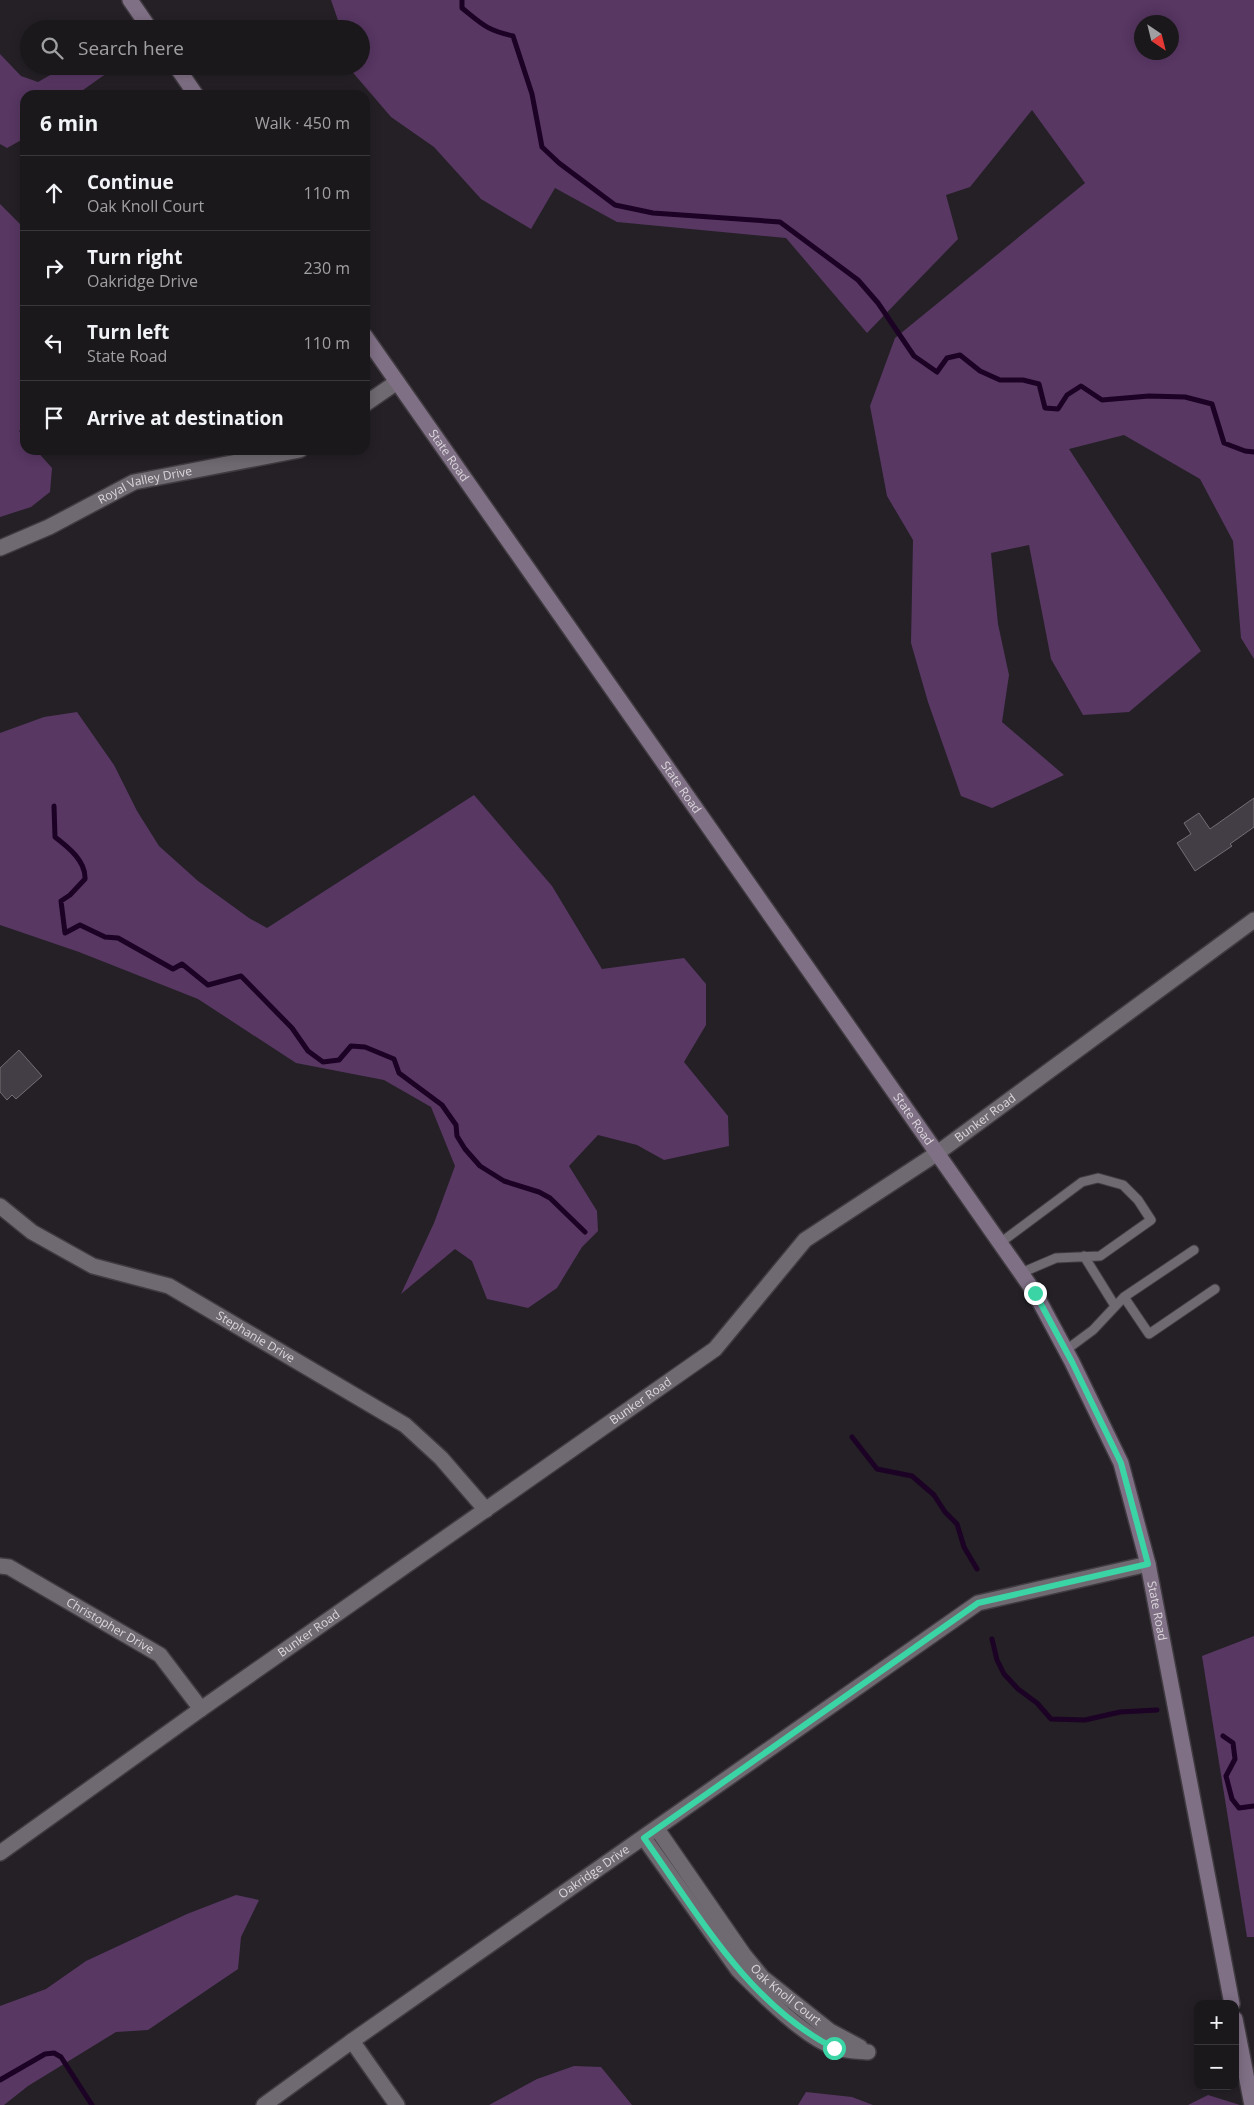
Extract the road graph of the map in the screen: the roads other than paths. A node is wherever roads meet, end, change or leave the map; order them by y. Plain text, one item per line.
1 (130, 0) edge
2 (144, 20) edge
3 (182, 75) edge
4 (193, 90) edge
5 (370, 343) edge
6 (397, 382) junction
7 (370, 401) edge
8 (274, 455) edge
9 (0, 548) edge
10 (1254, 920) edge
11 (936, 1154) junction
12 (0, 1206) edge
13 (1000, 1243) junction
14 (1194, 1250) dead end
15 (1084, 1256) junction
16 (1021, 1273) junction
17 (1215, 1289) dead end
18 (1124, 1297) junction
19 (1115, 1306) junction
20 (1066, 1350) junction
21 (486, 1510) junction
22 (1148, 1564) junction
23 (0, 1566) edge
24 (201, 1709) junction
25 (656, 1829) junction
26 (644, 1838) junction
27 (0, 1852) edge
28 (1231, 2000) edge
29 (1239, 2039) edge
30 (352, 2041) junction
31 (264, 2105) edge
32 (398, 2105) edge
33 (1252, 2105) edge

1 - 2 main road
3 - 4 main road
5 - 6 main road, State Road
6 - 7 street
6 - 11 main road, State Road
8 - 9 street, Royal Valley Drive
10 - 11 street, Bunker Road
11 - 13 main road, State Road
11 - 21 street, Bunker Road
12 - 21 street, Stephanie Drive
13 - 15 lane
13 - 16 main road, State Road
14 - 18 lane
15 - 16 lane
15 - 19 lane
16 - 20 main road, State Road
17 - 18 lane
18 - 19 lane
19 - 20 lane
20 - 22 main road, State Road
21 - 24 street, Bunker Road
22 - 25 street, Oakridge Drive
22 - 28 main road, State Road
23 - 24 street, Christopher Drive
24 - 27 street, Bunker Road
25 - 26 street, Oakridge Drive
25 - 26 street, Oak Knoll Court
26 - 30 street, Oakridge Drive
29 - 33 main road
30 - 31 street, Oakridge Drive
30 - 32 street

